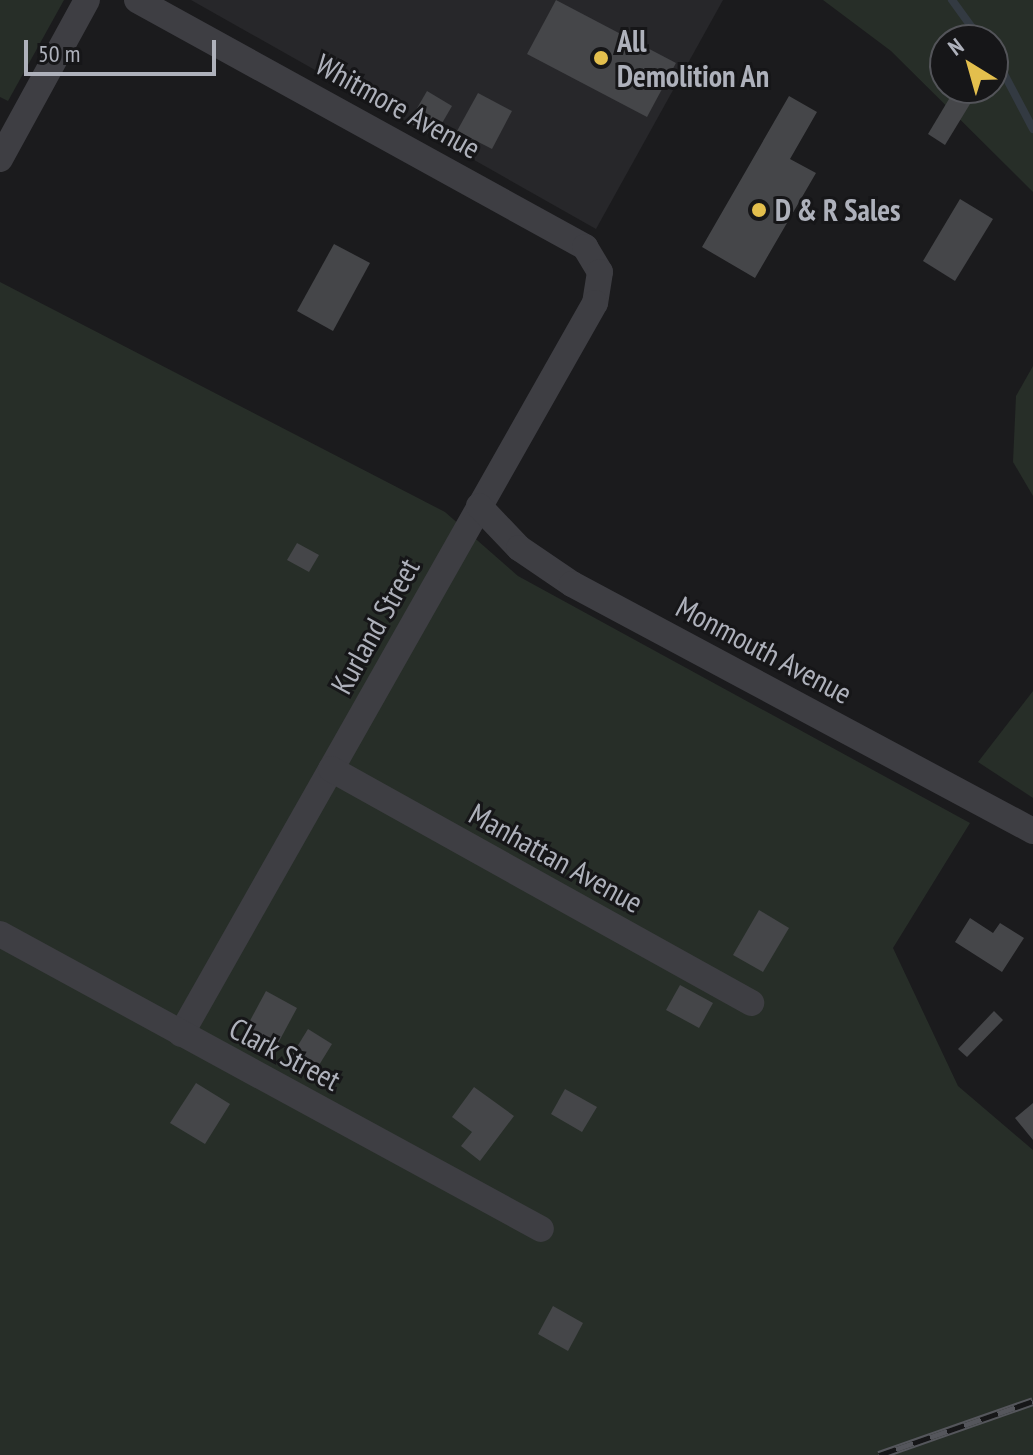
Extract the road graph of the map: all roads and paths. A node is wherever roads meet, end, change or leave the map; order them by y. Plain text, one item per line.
1 (87, 0) edge
2 (137, 0) edge
3 (0, 159) edge
4 (585, 247) joint
5 (479, 506) junction
6 (331, 769) junction
7 (1033, 831) edge
8 (0, 934) edge
9 (751, 1003) dead end
10 (181, 1034) junction
11 (541, 1229) dead end

1 - 3 street
2 - 4 street, Whitmore Avenue
4 - 5 street, Kurland Street
5 - 6 street, Kurland Street
5 - 7 street, Monmouth Avenue
6 - 9 street, Manhattan Avenue
6 - 10 street, Kurland Street
8 - 10 street, Clark Street
10 - 11 street, Clark Street

